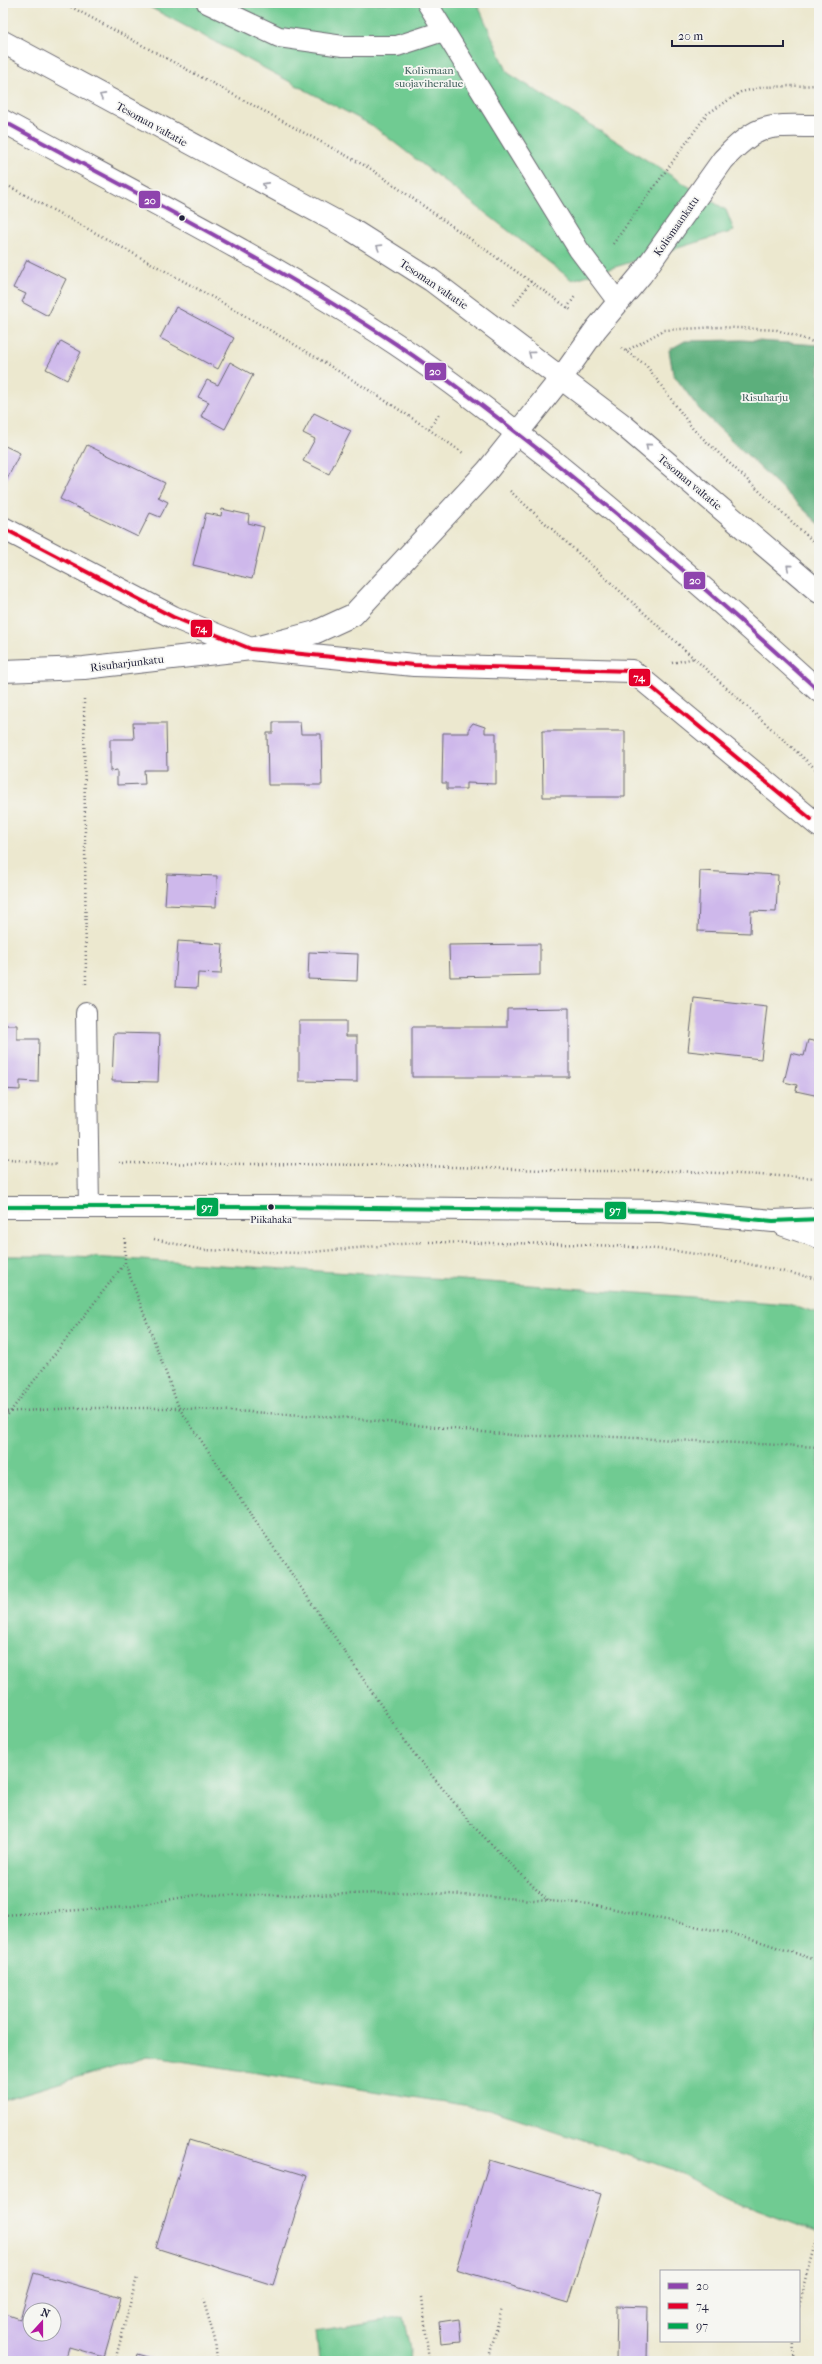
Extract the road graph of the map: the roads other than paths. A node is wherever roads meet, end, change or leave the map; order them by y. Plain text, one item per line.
1 (207, 3) edge
2 (427, 3) edge
3 (444, 31) junction
4 (3, 42) edge
5 (3, 121) edge
6 (819, 126) edge
7 (618, 302) junction
8 (562, 378) junction
9 (517, 433) junction
10 (3, 528) edge
11 (819, 592) edge
12 (251, 649) junction
13 (3, 671) edge
14 (819, 690) edge
15 (819, 826) edge
16 (86, 1013) road end
17 (3, 1207) edge
18 (89, 1208) junction
19 (819, 1219) edge
20 (773, 1221) junction
21 (819, 1237) edge

1 - 3 lane
2 - 3 lane
3 - 7 lane
8 -> 4 main road, Tesoman valtatie
5 - 9 main road
6 - 7 main road, Kolismaankatu
7 - 8 main road, Kolismaankatu
8 - 9 main road, Kolismaankatu
11 -> 8 main road, Tesoman valtatie
9 - 12 main road, Kolismaankatu
9 - 14 main road
10 - 12 main road
12 - 13 main road, Risuharjunkatu
12 - 15 main road
16 - 18 lane
17 - 18 main road
18 - 20 main road
19 - 20 main road
20 - 21 main road

